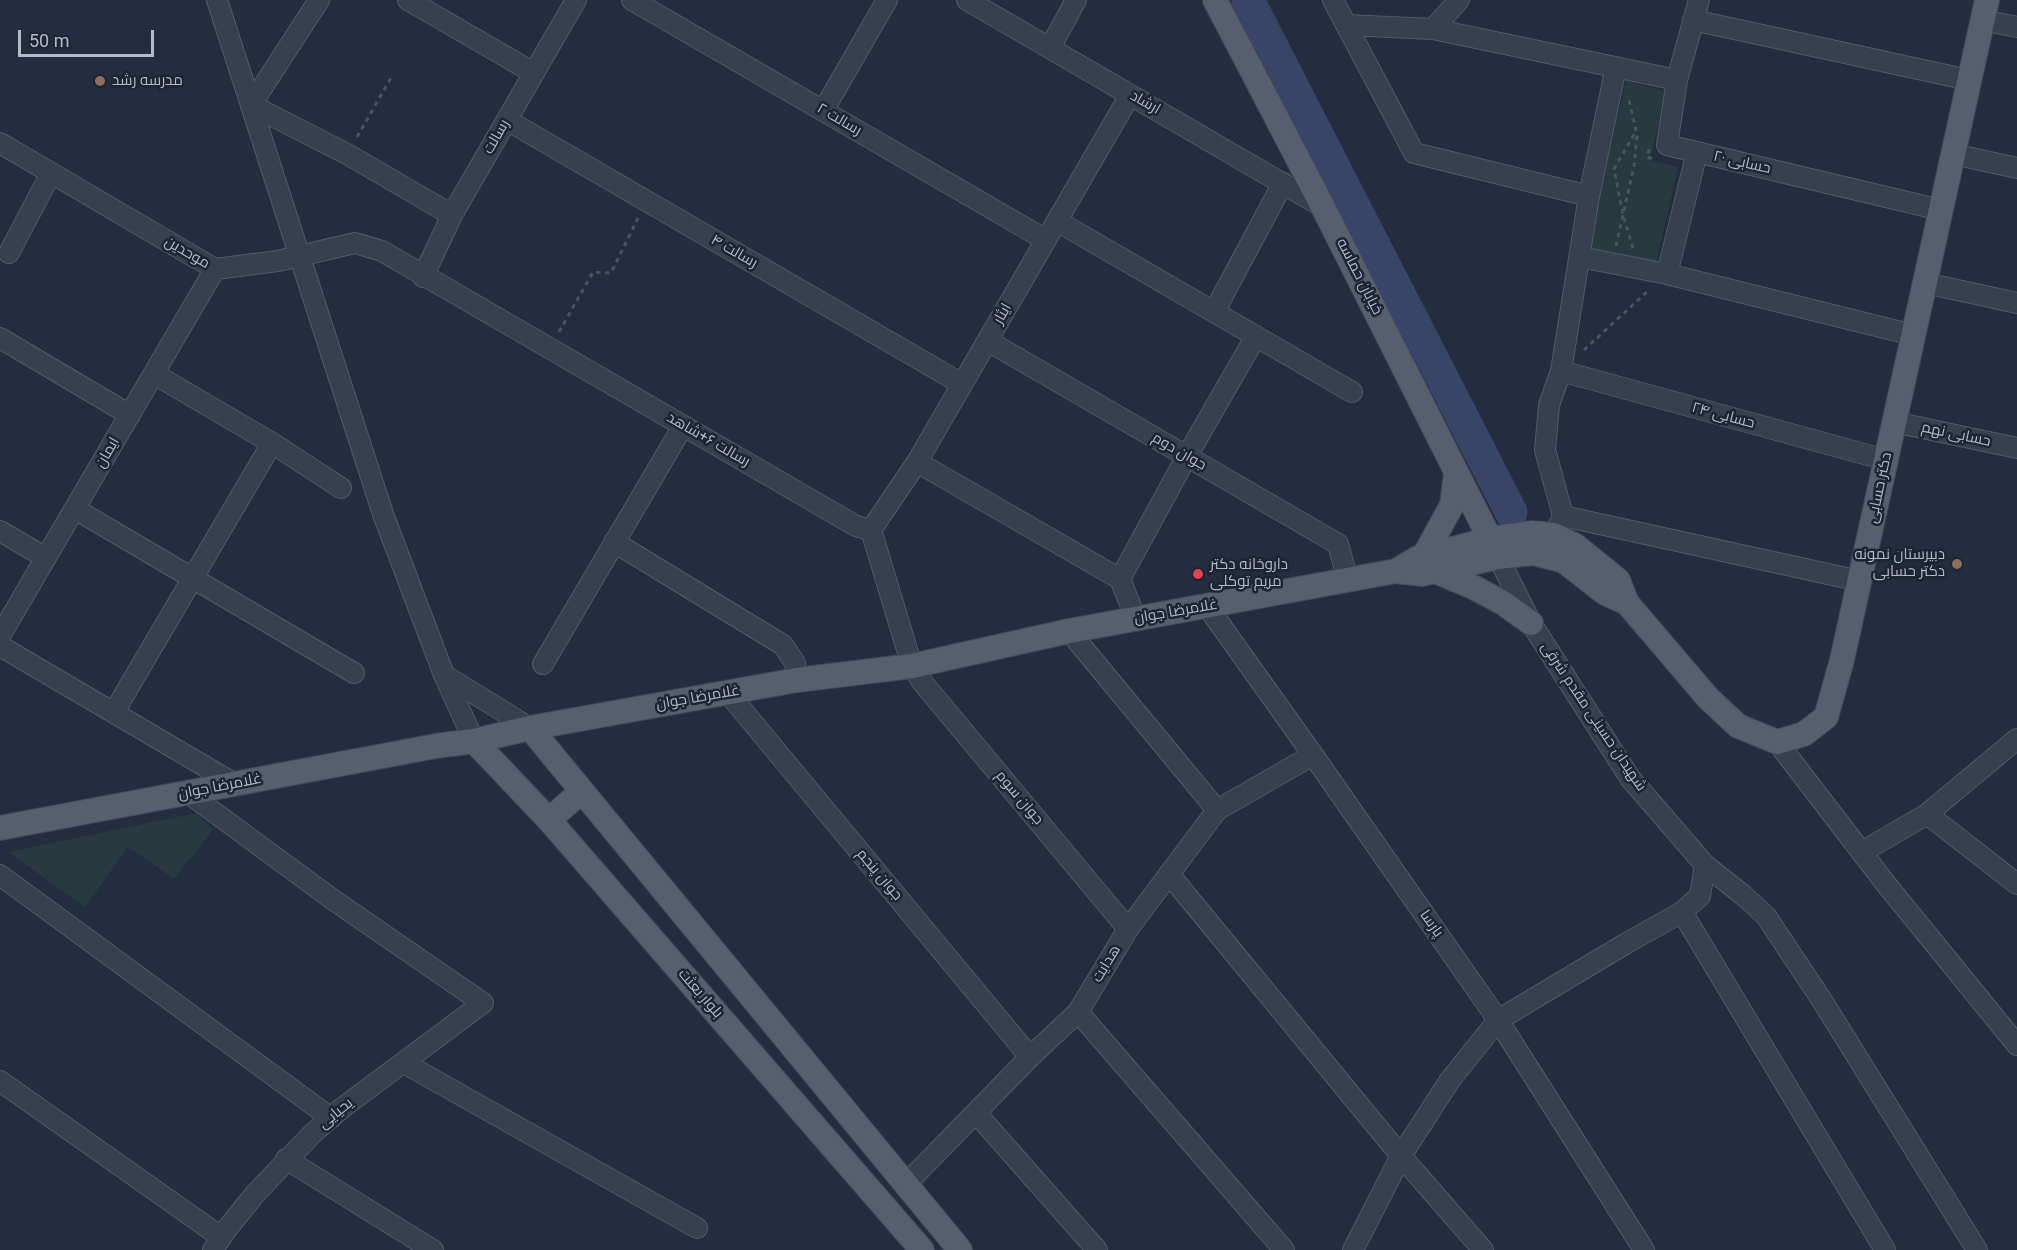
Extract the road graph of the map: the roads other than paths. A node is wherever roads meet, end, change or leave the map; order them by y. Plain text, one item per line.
1 (217, 0) edge
2 (319, 0) edge
3 (408, 0) edge
4 (576, 0) edge
5 (632, 0) edge
6 (887, 0) edge
7 (967, 0) edge
8 (1076, 0) edge
9 (1215, 0) edge
10 (1333, 0) edge
11 (1459, 0) edge
12 (1699, 0) edge
13 (1984, 10) edge
14 (1693, 20) junction
15 (1347, 25) junction
16 (2017, 27) edge
17 (1432, 29) junction
18 (1050, 48) junction
19 (1619, 68) junction
20 (534, 73) junction
21 (1677, 80) junction
22 (1969, 80) junction
23 (1130, 94) junction
24 (251, 105) junction
25 (823, 111) junction
26 (507, 120) junction
27 (0, 143) edge
28 (1697, 152) junction
29 (1953, 154) junction
30 (2017, 168) edge
31 (51, 173) junction
32 (1283, 183) junction
33 (1589, 196) junction
34 (1323, 207) junction
35 (1941, 210) junction
36 (452, 215) junction
37 (1057, 221) junction
38 (1046, 240) junction
39 (9, 253) dead end
40 (300, 256) junction
41 (1580, 257) junction
42 (215, 269) junction
43 (1667, 274) junction
44 (423, 277) junction
45 (1925, 283) junction
46 (2017, 303) edge
47 (1214, 312) junction
48 (1913, 335) junction
49 (1256, 336) junction
50 (0, 338) edge
51 (988, 341) junction
52 (1561, 372) junction
53 (154, 374) junction
54 (962, 384) junction
55 (1352, 393) dead end
56 (130, 414) junction
57 (1894, 422) junction
58 (682, 426) junction
59 (272, 443) junction
60 (2017, 448) edge
61 (1187, 456) junction
62 (1886, 460) junction
63 (917, 462) junction
64 (1456, 472) junction
65 (341, 488) dead end
66 (75, 509) junction
67 (1559, 526) junction
68 (871, 530) junction
69 (0, 531) edge
70 (614, 542) junction
71 (1494, 548) junction
72 (46, 558) junction
73 (1429, 564) junction
74 (192, 578) junction
75 (1120, 579) junction
76 (1348, 581) junction
77 (1860, 581) junction
78 (1627, 603) junction
79 (1207, 606) junction
80 (1136, 619) junction
81 (1531, 623) junction
82 (1069, 631) junction
83 (0, 636) edge
84 (0, 646) edge
85 (543, 664) dead end
86 (912, 666) junction
87 (354, 673) dead end
88 (444, 675) junction
89 (797, 680) junction
90 (728, 693) junction
91 (114, 712) junction
92 (530, 728) junction
93 (474, 741) junction
94 (1777, 741) junction
95 (2012, 750) edge
96 (1314, 755) junction
97 (235, 784) junction
98 (188, 793) junction
99 (584, 795) junction
100 (1217, 810) junction
101 (1927, 814) junction
102 (549, 820) junction
103 (0, 828) edge
104 (1862, 852) junction
105 (1705, 865) junction
106 (1169, 874) junction
107 (0, 875) edge
108 (2017, 884) edge
109 (1682, 912) junction
110 (1128, 929) junction
111 (1078, 1012) junction
112 (1498, 1020) junction
113 (2017, 1045) edge
114 (1030, 1057) junction
115 (404, 1063) junction
116 (0, 1081) edge
117 (976, 1113) junction
118 (331, 1118) junction
119 (1401, 1156) junction
120 (286, 1160) junction
121 (906, 1184) junction
122 (697, 1228) dead end
123 (217, 1244) edge
124 (433, 1250) edge
125 (922, 1250) edge
126 (960, 1250) edge
127 (1097, 1250) edge
128 (1284, 1250) edge
129 (1353, 1250) edge
130 (1483, 1250) edge
131 (1644, 1250) edge
132 (1885, 1250) edge
133 (1977, 1250) edge

1 - 24 street
2 - 24 street
3 - 20 street
4 - 20 street, رسالت
5 - 25 street, رسالت ۲
6 - 25 street
7 - 18 street, ارشاد
8 - 18 street
9 - 34 main road, خیابان حماسه
10 - 15 street
11 - 17 street
12 - 14 street, حسابی ۲۰
13 - 16 street
13 - 22 main road, دکتر حسابی
14 - 21 street, حسابی ۲۰
14 - 22 street
15 - 17 street
15 - 33 street
17 - 19 street
18 - 23 street, ارشاد
19 - 21 street
19 - 33 street
20 - 26 street, رسالت
21 - 28 street, حسابی ۲۰
22 - 29 main road, دکتر حسابی
23 - 32 street, ارشاد
23 - 37 street, ایثار
24 - 36 street
24 - 40 street
25 - 38 street, رسالت ۲
26 - 36 street, رسالت
26 - 54 street, رسالت ۴
27 - 31 street, موحدین
28 - 35 street, حسابی ۲۰
28 - 43 street
29 - 30 street
29 - 35 main road, دکتر حسابی
31 - 39 street
31 - 42 street, موحدین
32 - 34 street, ارشاد
32 - 47 street
33 - 41 street
34 - 64 main road, خیابان حماسه
35 - 45 main road, دکتر حسابی
36 - 44 street, رسالت
37 - 38 street, ایثار
37 - 47 street
38 - 51 street, ایثار
40 - 42 street, موحدین
40 - 44 street, موحدین
40 - 88 street
41 - 43 street
41 - 52 street
42 - 53 street, ایمان
43 - 48 street
44 - 58 street, رسالت ۶+شاهد
45 - 46 street
45 - 48 main road, دکتر حسابی
47 - 49 street
48 - 57 main road, دکتر حسابی
49 - 55 street
49 - 61 street
50 - 56 street
51 - 54 street, ایثار
51 - 61 street, جوان دوم
52 - 62 street, حسابی ۲۴
52 - 67 street
53 - 56 street, ایمان
53 - 59 street
54 - 63 street, ایثار
56 - 66 street, ایمان
57 - 60 street, حسابی نهم
57 - 62 main road, دکتر حسابی
58 - 68 street, رسالت ۶+شاهد
58 - 70 street
59 - 65 street
59 - 74 street
61 - 75 street
61 - 76 street, جوان دوم
62 - 77 main road, دکتر حسابی
63 - 68 street, ایثار
63 - 75 street
64 - 71 main road, خیابان حماسه
64 - 73 main road
66 - 72 street, ایمان
66 - 74 street
67 - 71 main road
67 - 77 street
67 - 78 main road
68 - 86 street
69 - 72 street
70 - 85 street
70 - 89 street
71 - 73 main road, غلامرضا جوان
71 - 78 main road
71 - 81 street, شهیدان حسینی مقدم شرقی
72 - 83 street, ایمان
73 - 76 main road, غلامرضا جوان
73 - 81 main road
74 - 87 street
74 - 91 street
75 - 80 street
76 - 79 main road, غلامرضا جوان
77 - 94 main road, دکتر حسابی
78 - 94 main road
79 - 80 main road, غلامرضا جوان
79 - 96 street, پارسا
80 - 82 main road, غلامرضا جوان
81 - 105 street, شهیدان حسینی مقدم شرقی
82 - 86 main road, غلامرضا جوان
82 - 100 street
84 - 91 street
86 - 89 main road, غلامرضا جوان
86 - 110 street, جوان سوم
88 - 92 street
88 - 93 street
89 - 90 main road, غلامرضا جوان
90 - 92 main road, غلامرضا جوان
90 - 114 street, جوان پنجم
91 - 97 street
92 - 93 main road, غلامرضا جوان
92 - 99 main road
93 - 97 main road, غلامرضا جوان
93 - 102 main road, بلوار بعثت
94 - 104 street
95 - 101 street
96 - 100 street, هدایت
96 - 112 street, پارسا
97 - 98 main road, غلامرضا جوان
98 - 103 main road, غلامرضا جوان
98 - 115 street, یحیایی
99 - 102 main road
99 - 121 main road
100 - 106 street, هدایت
101 - 104 street
101 - 108 street
102 - 125 main road, بلوار بعثت
104 - 113 street
105 - 109 street
105 - 133 street, شهیدان حسینی مقدم شرقی
106 - 110 street, هدایت
106 - 119 street
107 - 118 street
109 - 112 street
109 - 132 street
110 - 111 street, هدایت
111 - 114 street, هدایت
111 - 128 street
112 - 119 street
112 - 131 street, پارسا
114 - 117 street, هدایت
115 - 118 street, یحیایی
115 - 122 street
116 - 123 street
117 - 121 street, هدایت
117 - 127 street
118 - 120 street, یحیایی
119 - 129 street
119 - 130 street
120 - 123 street, یحیایی
120 - 124 street
121 - 126 main road

